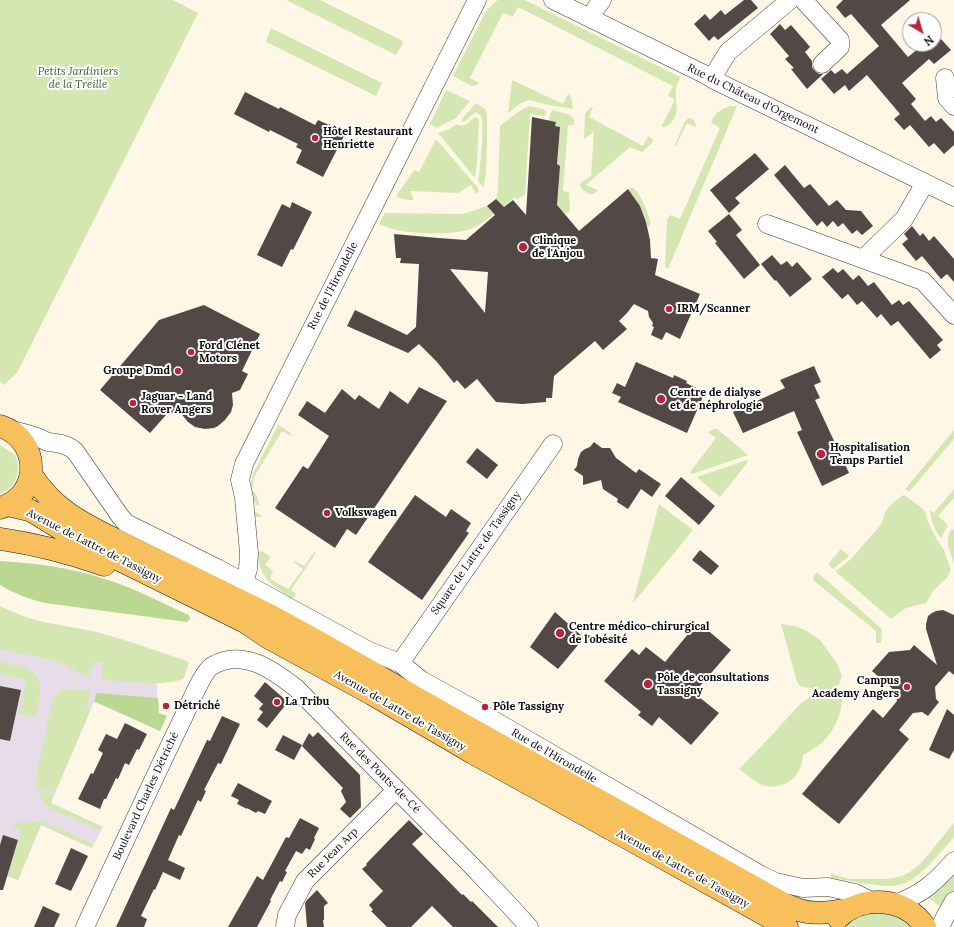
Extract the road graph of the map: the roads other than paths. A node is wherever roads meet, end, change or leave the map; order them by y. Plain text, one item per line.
1 (477, 0) edge
2 (553, 0) edge
3 (602, 0) edge
4 (800, 0) edge
5 (591, 19) junction
6 (822, 64) dead end
7 (712, 78) junction
8 (945, 78) dead end
9 (954, 106) edge
10 (925, 183) junction
11 (954, 197) edge
12 (768, 224) dead end
13 (863, 259) junction
14 (954, 315) edge
15 (5, 427) edge
16 (48, 442) junction
17 (553, 444) dead end
18 (31, 467) junction
19 (4, 507) edge
20 (0, 539) edge
21 (244, 583) junction
22 (269, 638) junction
23 (400, 663) junction
24 (210, 667) joint
25 (396, 790) junction
26 (954, 861) edge
27 (954, 901) edge
28 (873, 902) junction
29 (895, 904) junction
30 (849, 910) junction
31 (85, 927) edge
32 (285, 927) edge
33 (529, 927) edge
34 (787, 927) edge
35 (831, 927) edge
36 (925, 927) edge
37 (940, 927) edge

1 - 21 street, Rue de l'Hirondelle
2 - 5 street, Rue du Château d'Orgemont
3 - 5 street
4 - 6 street
4 - 7 street
5 - 7 street, Rue du Château d'Orgemont
7 - 10 street, Rue du Château d'Orgemont
8 - 9 street
10 - 11 street, Rue du Château d'Orgemont
10 - 13 street
12 - 13 street
13 - 14 street
15 - 16 street, Rue de l'Hirondelle
15 - 18 main road, Avenue de Lattre de Tassigny
16 - 18 street
16 - 21 street, Rue de l'Hirondelle
17 - 23 street, Square de Lattre de Tassigny
18 - 19 main road
18 - 30 main road, Avenue de Lattre de Tassigny
19 - 22 main road, Avenue de Lattre de Tassigny
20 - 22 main road
21 - 23 street, Rue de l'Hirondelle
22 - 34 main road, Avenue de Lattre de Tassigny
23 - 28 street, Rue de l'Hirondelle
24 - 25 street, Rue des Ponts-de-Cé
24 - 31 street, Boulevard Charles Détriché
25 - 32 street, Rue Jean Arp
25 - 33 street, Rue des Ponts-de-Cé
26 - 29 street
27 - 37 street
28 - 29 main road
28 - 30 main road
29 - 36 main road
30 - 35 main road

